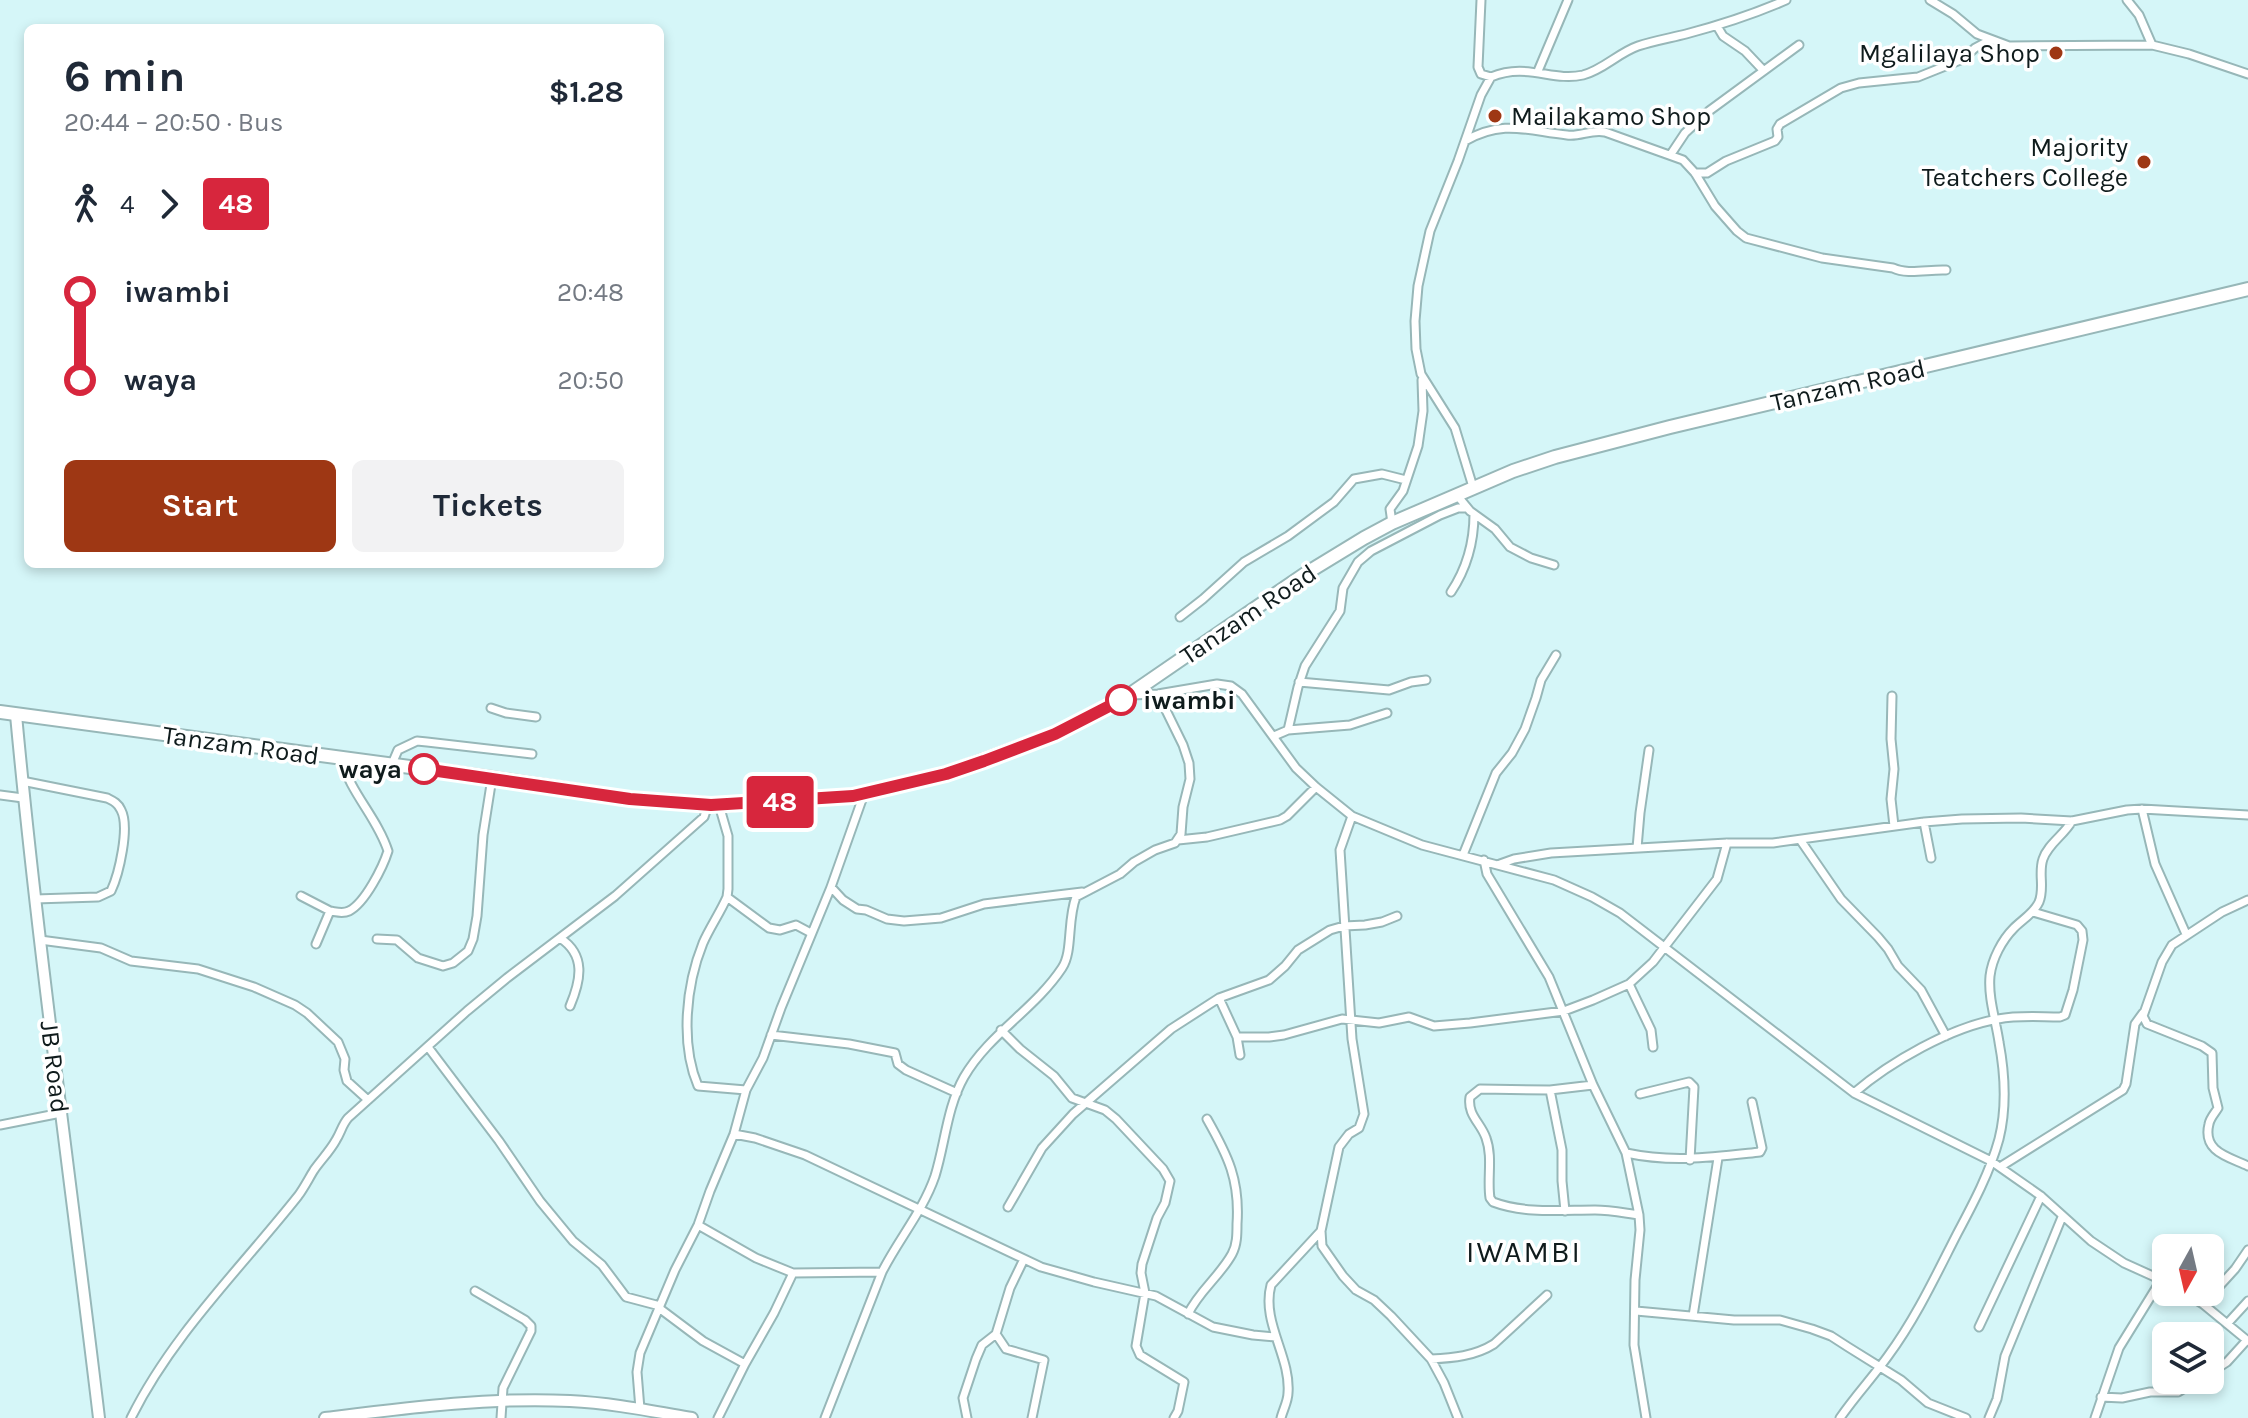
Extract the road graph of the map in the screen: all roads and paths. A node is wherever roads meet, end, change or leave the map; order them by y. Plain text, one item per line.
1 (1481, 0) edge
2 (1568, 0) edge
3 (1786, 0) edge
4 (1930, 0) edge
5 (2127, 0) edge
6 (1717, 26) junction
7 (1990, 40) junction
8 (1799, 45) dead end
9 (2152, 45) junction
10 (1763, 70) junction
11 (1538, 71) junction
12 (2248, 74) edge
13 (1491, 77) junction
14 (1465, 141) junction
15 (1671, 154) junction
16 (1695, 173) junction
17 (1946, 270) dead end
18 (2248, 289) edge
19 (1421, 374) junction
20 (1406, 480) junction
21 (1473, 487) junction
22 (1456, 494) junction
23 (1471, 511) junction
24 (1392, 523) junction
25 (1554, 565) dead end
26 (1451, 592) dead end
27 (1180, 617) dead end
28 (1556, 655) dead end
29 (1426, 680) dead end
30 (1299, 682) junction
31 (1158, 694) junction
32 (1129, 695) junction
33 (1892, 696) dead end
34 (491, 708) dead end
35 (0, 712) edge
36 (1387, 713) dead end
37 (16, 715) junction
38 (536, 717) dead end
39 (1288, 730) junction
40 (1274, 736) junction
41 (1649, 750) dead end
42 (532, 754) dead end
43 (341, 758) junction
44 (392, 764) junction
45 (492, 778) junction
46 (22, 781) junction
47 (1316, 787) junction
48 (864, 794) junction
49 (0, 795) edge
50 (23, 798) junction
51 (715, 805) junction
52 (2142, 809) junction
53 (2248, 815) edge
54 (1352, 816) junction
55 (2072, 821) junction
56 (1924, 822) junction
57 (1894, 826) junction
58 (1178, 840) junction
59 (1801, 841) junction
60 (1727, 843) junction
61 (1637, 848) junction
62 (1463, 855) junction
63 (1931, 858) dead end
64 (1484, 860) junction
65 (1498, 864) junction
66 (831, 887) junction
67 (1084, 892) junction
68 (301, 896) dead end
69 (727, 897) junction
70 (35, 899) junction
71 (2248, 900) edge
72 (330, 911) junction
73 (2033, 912) junction
74 (1397, 916) dead end
75 (1344, 926) junction
76 (811, 933) junction
77 (2186, 934) junction
78 (560, 938) junction
79 (377, 939) dead end
80 (40, 940) junction
81 (316, 944) dead end
82 (1665, 947) junction
83 (1629, 984) junction
84 (1219, 998) junction
85 (570, 1006) dead end
86 (1564, 1011) junction
87 (2143, 1013) junction
88 (1995, 1019) junction
89 (1351, 1020) junction
90 (1001, 1030) junction
91 (771, 1035) junction
92 (1946, 1036) junction
93 (1237, 1037) junction
94 (428, 1047) junction
95 (1653, 1047) dead end
96 (1240, 1055) dead end
97 (1593, 1085) junction
98 (746, 1090) junction
99 (1550, 1090) junction
100 (957, 1093) junction
101 (1854, 1093) junction
102 (1640, 1094) dead end
103 (368, 1100) junction
104 (1752, 1102) dead end
105 (1083, 1103) junction
106 (61, 1113) junction
107 (1207, 1119) dead end
108 (0, 1125) edge
109 (734, 1134) junction
110 (1626, 1153) junction
111 (1718, 1158) junction
112 (1690, 1160) junction
113 (1991, 1161) junction
114 (2248, 1166) edge
115 (2000, 1167) junction
116 (2041, 1196) junction
117 (1008, 1207) dead end
118 (920, 1209) junction
119 (1565, 1211) junction
120 (1639, 1215) junction
121 (2062, 1217) junction
122 (698, 1225) junction
123 (1321, 1231) junction
124 (2248, 1250) edge
125 (1024, 1259) junction
126 (882, 1272) junction
127 (793, 1273) junction
128 (2152, 1276) edge
129 (2224, 1281) edge
130 (475, 1291) dead end
131 (1145, 1293) junction
132 (1547, 1295) dead end
133 (2152, 1299) edge
134 (2248, 1301) edge
135 (2205, 1306) edge
136 (659, 1307) junction
137 (1636, 1311) junction
138 (1188, 1314) junction
139 (1693, 1316) junction
140 (2227, 1324) junction
141 (1979, 1327) dead end
142 (996, 1334) junction
143 (1276, 1337) junction
144 (2248, 1340) edge
145 (1431, 1359) junction
146 (745, 1364) junction
147 (2224, 1364) edge
148 (1879, 1367) junction
149 (2152, 1392) edge
150 (2101, 1397) junction
151 (501, 1400) junction
152 (640, 1409) junction
153 (99, 1418) edge
154 (131, 1418) edge
155 (325, 1418) edge
156 (501, 1418) edge
157 (692, 1418) edge
158 (718, 1418) edge
159 (825, 1418) edge
160 (967, 1418) edge
161 (1032, 1418) edge
162 (1174, 1418) edge
163 (1281, 1418) edge
164 (1458, 1418) edge
165 (1646, 1418) edge
166 (1840, 1418) edge
167 (1966, 1418) edge
168 (1989, 1418) edge
169 (2095, 1418) edge

1 - 13 street
2 - 11 street
3 - 6 street
4 - 7 street
5 - 9 street
6 - 10 street
6 - 11 street
7 - 9 street
7 - 16 street
8 - 10 street
9 - 12 street
10 - 15 street
11 - 13 street
13 - 14 street
14 - 15 street
14 - 19 street
15 - 16 street
16 - 17 street
18 - 21 highway, Tanzam Road
19 - 20 street
19 - 21 street
20 - 24 street
20 - 27 street
21 - 22 highway, Tanzam Road
22 - 23 street
22 - 24 highway, Tanzam Road
23 - 25 street
23 - 26 street
23 - 30 street
24 - 32 highway, Tanzam Road
28 - 62 street
29 - 30 street
30 - 39 street
31 - 32 street
31 - 40 street
31 - 58 street
32 - 48 highway, Tanzam Road
33 - 57 street
34 - 38 street
35 - 37 highway, Tanzam Road
36 - 39 street
37 - 43 highway, Tanzam Road
37 - 46 street, JB Road
39 - 40 street
40 - 47 street
41 - 61 street
42 - 44 street
43 - 44 highway, Tanzam Road
43 - 72 street
44 - 45 highway, Tanzam Road
45 - 51 highway, Tanzam Road
45 - 79 street
46 - 50 street, JB Road
46 - 70 street
47 - 54 street
47 - 58 street
48 - 51 highway, Tanzam Road
48 - 66 street
49 - 50 street
50 - 70 street, JB Road
51 - 69 street
51 - 78 street
52 - 53 street
52 - 55 street
52 - 77 street
54 - 62 street
54 - 75 street
55 - 56 street
55 - 73 street
56 - 57 street
56 - 63 street
57 - 59 street
58 - 67 street
59 - 60 street
59 - 92 street
60 - 61 street
60 - 82 street
61 - 65 street
62 - 64 street
64 - 65 street
64 - 86 street
65 - 82 street
66 - 67 street
66 - 76 street
67 - 90 street
68 - 72 street
69 - 76 street
69 - 98 street
70 - 80 street, JB Road
71 - 77 street
72 - 81 street
73 - 88 street
73 - 88 street
74 - 75 street
75 - 84 street
75 - 89 street
76 - 91 street
77 - 87 street
78 - 85 street
78 - 94 street
80 - 103 street
80 - 106 street, JB Road
82 - 83 street
82 - 101 street
83 - 86 street
83 - 95 street
84 - 93 street
84 - 105 street
86 - 89 street
86 - 97 street
87 - 114 street
87 - 115 street
88 - 92 street
88 - 113 street
89 - 93 street
89 - 123 street
90 - 100 street
90 - 105 street
91 - 98 street
91 - 100 street
92 - 101 street
93 - 96 street
94 - 103 street
94 - 136 street
97 - 99 street
97 - 110 street
98 - 109 street
99 - 119 street
99 - 119 street
100 - 118 street
101 - 113 street
102 - 112 street
103 - 154 street
104 - 111 street
105 - 117 street
105 - 131 street
106 - 108 street
106 - 153 street, JB Road
107 - 138 street
109 - 118 street
109 - 122 street
110 - 112 street
110 - 120 street
111 - 112 street
111 - 139 street
113 - 115 street
113 - 148 street
115 - 116 street
116 - 121 street
116 - 141 street
118 - 125 street
118 - 126 street
119 - 120 street
120 - 137 street
121 - 128 street
121 - 168 street
122 - 127 street
122 - 136 street
123 - 143 street
123 - 145 street
124 - 129 street
125 - 131 street
125 - 142 street
126 - 127 street
126 - 159 street
127 - 146 street
130 - 151 street
131 - 138 street
131 - 162 street
132 - 145 street
133 - 150 street
134 - 140 street
135 - 140 street
136 - 146 street
136 - 152 street
137 - 139 street
137 - 165 street
138 - 143 street
139 - 148 street
140 - 144 street
142 - 160 street
142 - 161 street
143 - 163 street
144 - 147 street
145 - 164 street
146 - 158 street
148 - 166 street
148 - 167 street
149 - 150 street
150 - 169 street
151 - 152 street
151 - 155 street
151 - 156 street
152 - 157 street

